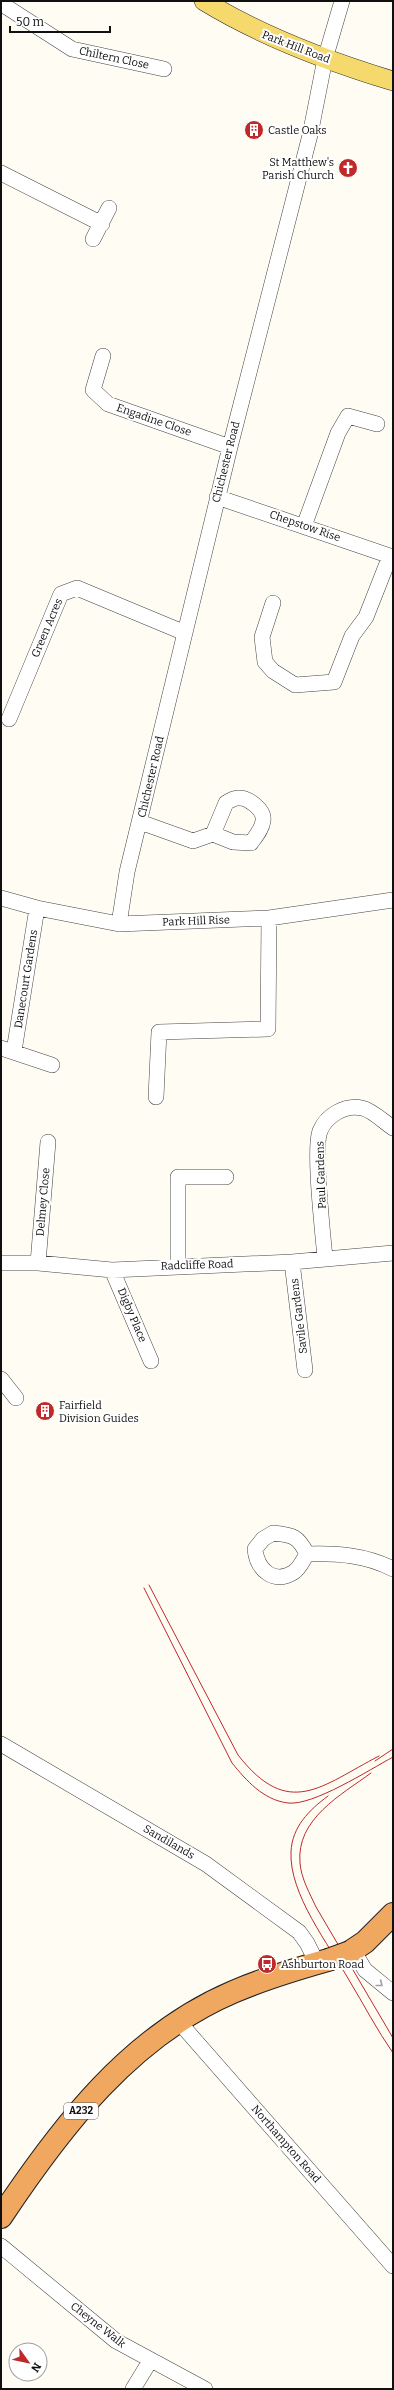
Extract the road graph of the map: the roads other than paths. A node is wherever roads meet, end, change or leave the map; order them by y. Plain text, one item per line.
1 (204, 1) edge
2 (342, 1) edge
3 (4, 7) edge
4 (325, 59) junction
5 (164, 69) dead end
6 (393, 81) edge
7 (1, 173) edge
8 (109, 208) dead end
9 (102, 224) junction
10 (93, 239) dead end
11 (103, 356) dead end
12 (377, 424) dead end
13 (230, 446) junction
14 (217, 497) junction
15 (304, 526) junction
16 (392, 556) edge
17 (273, 603) dead end
18 (185, 633) junction
19 (9, 719) dead end
20 (140, 822) junction
21 (213, 834) dead end
22 (1, 898) edge
23 (393, 900) edge
24 (37, 908) junction
25 (269, 918) junction
26 (119, 924) junction
27 (7, 1049) edge
28 (52, 1065) dead end
29 (156, 1097) dead end
30 (393, 1128) edge
31 (48, 1142) dead end
32 (226, 1177) dead end
33 (393, 1253) edge
34 (325, 1258) junction
35 (292, 1262) junction
36 (1, 1263) edge
37 (38, 1263) junction
38 (178, 1266) junction
39 (112, 1270) junction
40 (151, 1361) dead end
41 (305, 1370) dead end
42 (1, 1378) edge
43 (16, 1398) dead end
44 (307, 1554) dead end
45 (393, 1570) edge
46 (1, 1744) edge
47 (393, 1914) edge
48 (351, 1951) junction
49 (322, 1962) junction
50 (393, 1993) edge
51 (179, 2022) junction
52 (1, 2217) edge
53 (1, 2246) edge
54 (393, 2266) edge
55 (150, 2361) junction
56 (133, 2389) edge
57 (205, 2389) edge

1 - 4 main road, Park Hill Road
2 - 4 street, Chichester Road
3 - 5 street, Chiltern Close
4 - 6 main road, Park Hill Road
4 - 13 street, Chichester Road
7 - 9 street
8 - 9 street
9 - 10 street
11 - 13 street, Engadine Close
12 - 15 street
13 - 14 street, Chichester Road
14 - 15 street, Chepstow Rise
14 - 18 street, Chichester Road
15 - 16 street, Chepstow Rise
16 - 17 street
18 - 19 street, Green Acres
18 - 20 street, Chichester Road
20 - 21 street
20 - 26 street, Chichester Road
22 - 24 street, Park Hill Rise
23 - 25 street, Park Hill Rise
24 - 26 street, Park Hill Rise
24 - 27 street, Danecourt Gardens
25 - 26 street, Park Hill Rise
25 - 29 street
27 - 28 street, Danecourt Gardens
30 - 34 street, Paul Gardens
31 - 37 street, Delmey Close
32 - 38 street
33 - 34 street, Radcliffe Road
34 - 35 street, Radcliffe Road
35 - 38 street, Radcliffe Road
35 - 41 street, Savile Gardens
36 - 37 street, Radcliffe Road
37 - 39 street, Radcliffe Road
38 - 39 street, Radcliffe Road
39 - 40 street, Digby Place
42 - 43 street
44 - 45 street
46 - 49 street, Sandilands
47 - 48 highway, A232
48 - 49 highway, A232, bridge
48 -> 50 street
49 - 51 highway, A232
51 - 52 highway, A232
51 - 54 street, Northampton Road
53 - 55 street, Cheyne Walk
55 - 56 street
55 - 57 street, Cheyne Walk

